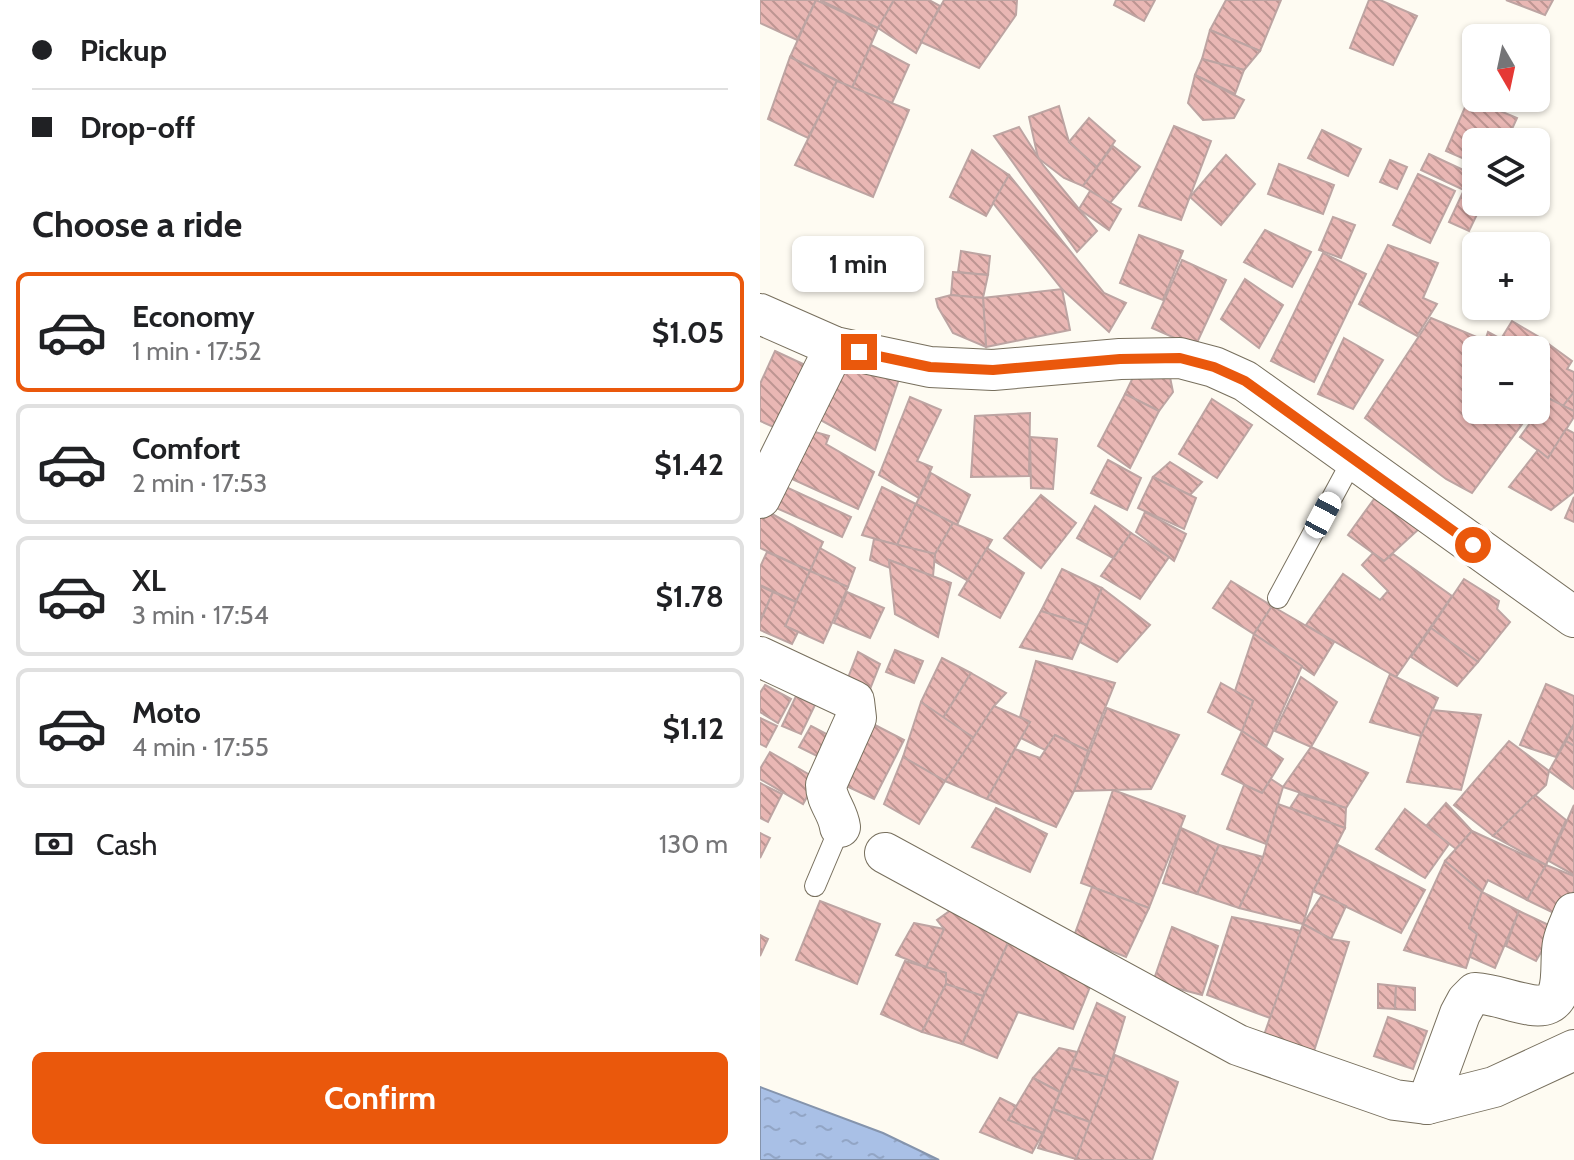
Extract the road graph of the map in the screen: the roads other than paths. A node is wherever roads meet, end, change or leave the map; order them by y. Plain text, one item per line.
1 (760, 314) edge
2 (835, 347) junction
3 (1353, 459) junction
4 (760, 498) edge
5 (1278, 598) dead end
6 (1574, 617) edge
7 (760, 657) edge
8 (840, 827) joint
9 (885, 853) dead end
10 (815, 886) dead end
11 (1574, 913) edge
12 (1574, 1050) edge
13 (1427, 1104) junction

1 - 2 street
2 - 3 street
2 - 4 street
3 - 5 lane
3 - 6 street
7 - 8 street
8 - 10 lane
9 - 13 street
11 - 13 street
12 - 13 street

